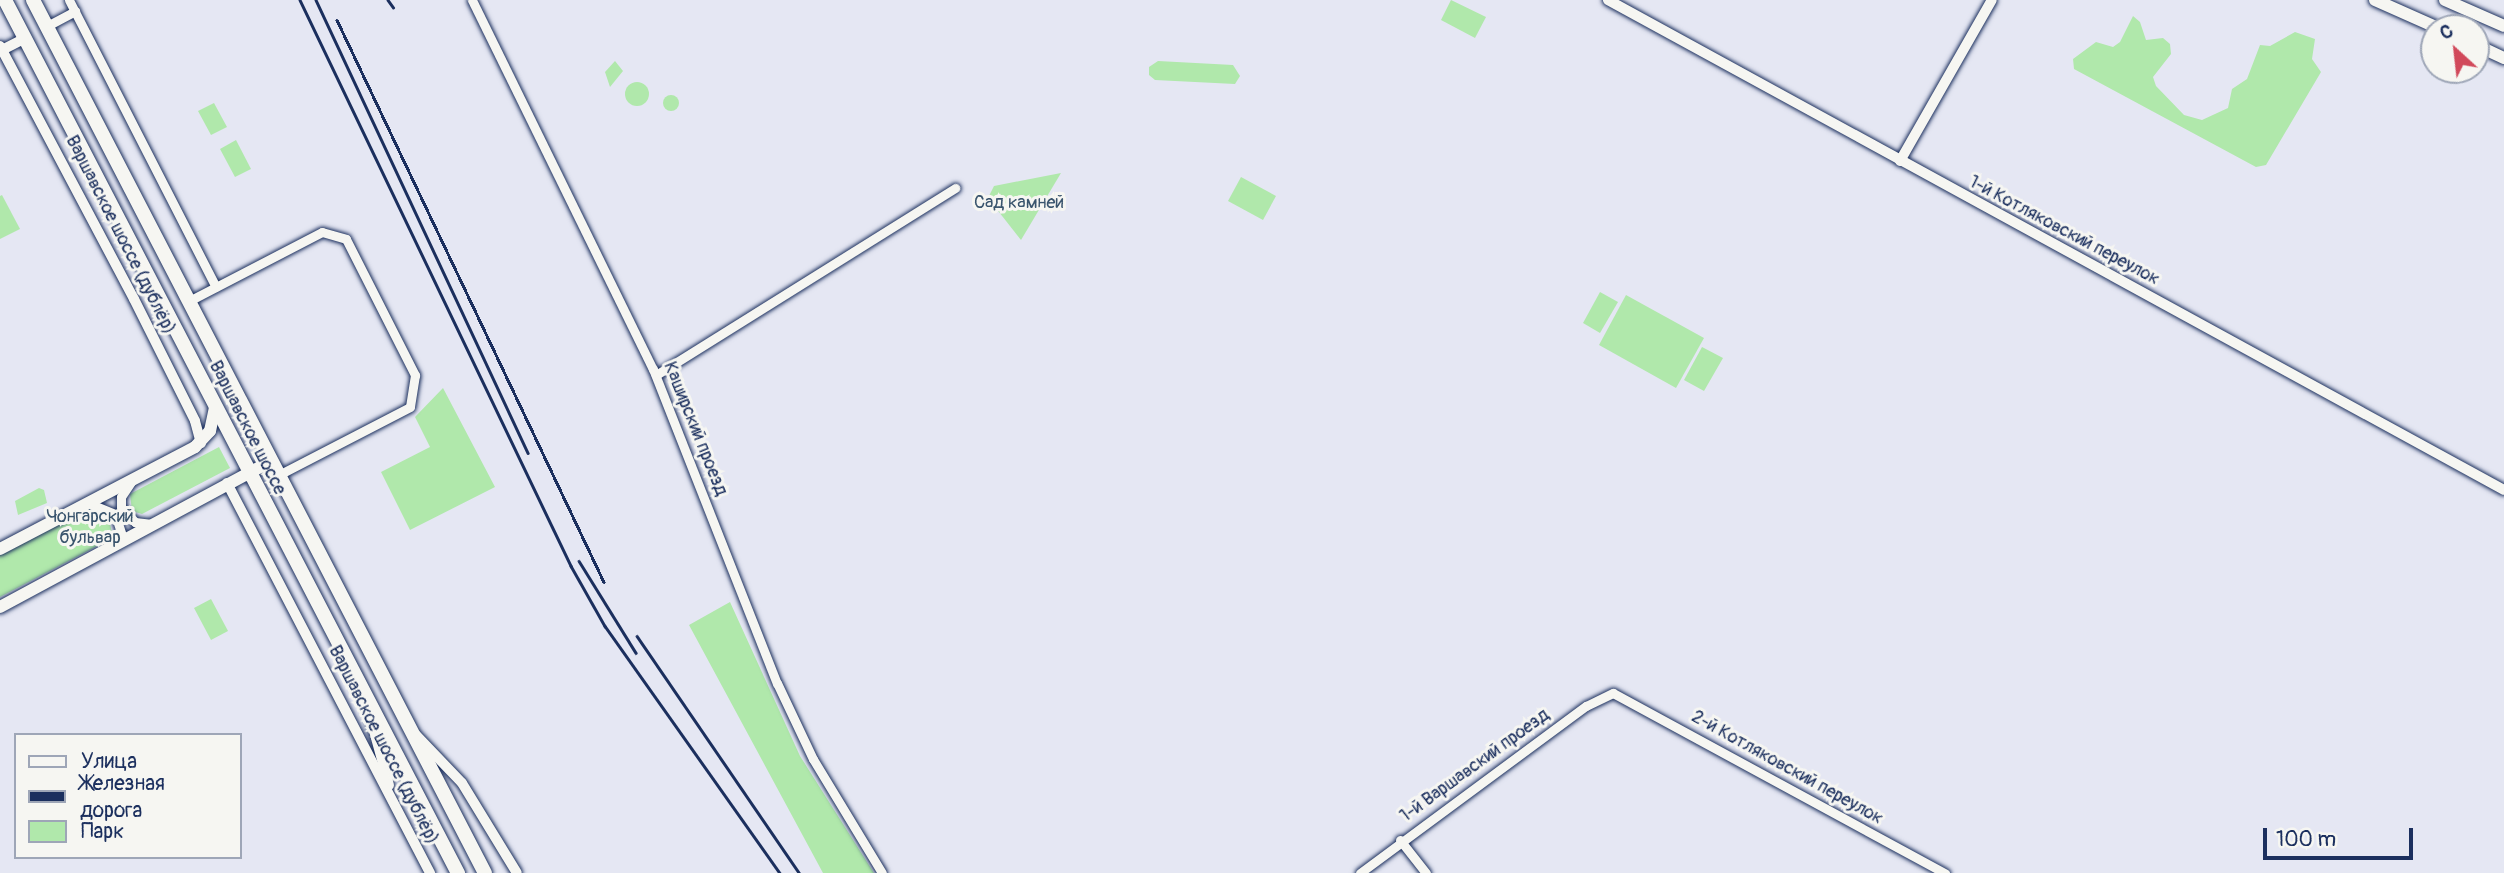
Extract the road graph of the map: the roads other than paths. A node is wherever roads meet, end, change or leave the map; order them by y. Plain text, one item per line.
1 (5, 0) edge
2 (33, 0) edge
3 (69, 0) edge
4 (472, 0) edge
5 (1608, 0) edge
6 (1992, 0) edge
7 (2375, 0) edge
8 (2445, 0) edge
9 (75, 11) junction
10 (2420, 20) edge
11 (47, 26) junction
12 (2504, 26) edge
13 (24, 39) junction
14 (1, 49) edge
15 (1900, 161) junction
16 (955, 188) dead end
17 (216, 287) junction
18 (187, 302) junction
19 (656, 374) junction
20 (215, 408) junction
21 (201, 443) junction
22 (271, 461) junction
23 (248, 472) junction
24 (278, 475) junction
25 (132, 481) junction
26 (228, 483) junction
27 (2504, 490) edge
28 (88, 503) junction
29 (156, 524) junction
30 (112, 548) junction
31 (0, 549) edge
32 (0, 607) edge
33 (364, 693) junction
34 (1613, 693) joint
35 (410, 729) junction
36 (396, 808) junction
37 (1399, 840) junction
38 (430, 873) edge
39 (458, 873) edge
40 (485, 873) edge
41 (517, 873) edge
42 (882, 873) edge
43 (1360, 873) edge
44 (1426, 873) edge
45 (1945, 873) edge

1 - 13 main road, Варшавское шоссе
2 - 11 main road, Варшавское шоссе
3 - 9 street
4 - 19 street, Каширский проезд
5 - 15 street, 1-й Котляковский переулок
6 - 15 street
7 - 10 main road
8 - 12 main road
9 - 11 street
9 - 17 street
11 - 18 main road, Варшавское шоссе
13 - 14 street
13 - 20 main road, Варшавское шоссе
14 - 21 street, Варшавское шоссе (дублёр)
15 - 27 street, 1-й Котляковский переулок
16 - 19 street
17 - 18 street
17 - 24 street
18 - 22 main road, Варшавское шоссе
19 - 42 street, Каширский проезд
20 - 21 main road
20 - 23 main road, Варшавское шоссе
21 - 25 main road
22 - 23 main road
22 - 24 main road, Варшавское шоссе
23 - 26 main road
23 - 33 main road, Варшавское шоссе
24 - 35 main road, Варшавское шоссе
25 - 28 main road
25 - 29 street
26 - 29 main road
26 - 36 street, Варшавское шоссе (дублёр)
28 - 30 street
28 - 31 main road
29 - 30 main road
30 - 32 main road
33 - 36 street
33 - 39 main road, Варшавское шоссе
34 - 37 street, 1-й Варшавский проезд
34 - 45 street, 2-й Котляковский переулок
35 - 40 main road, Варшавское шоссе
35 - 41 street, Варшавское шоссе (дублёр)
36 - 38 street, Варшавское шоссе (дублёр)
37 - 43 street, 1-й Варшавский проезд
37 - 44 street

